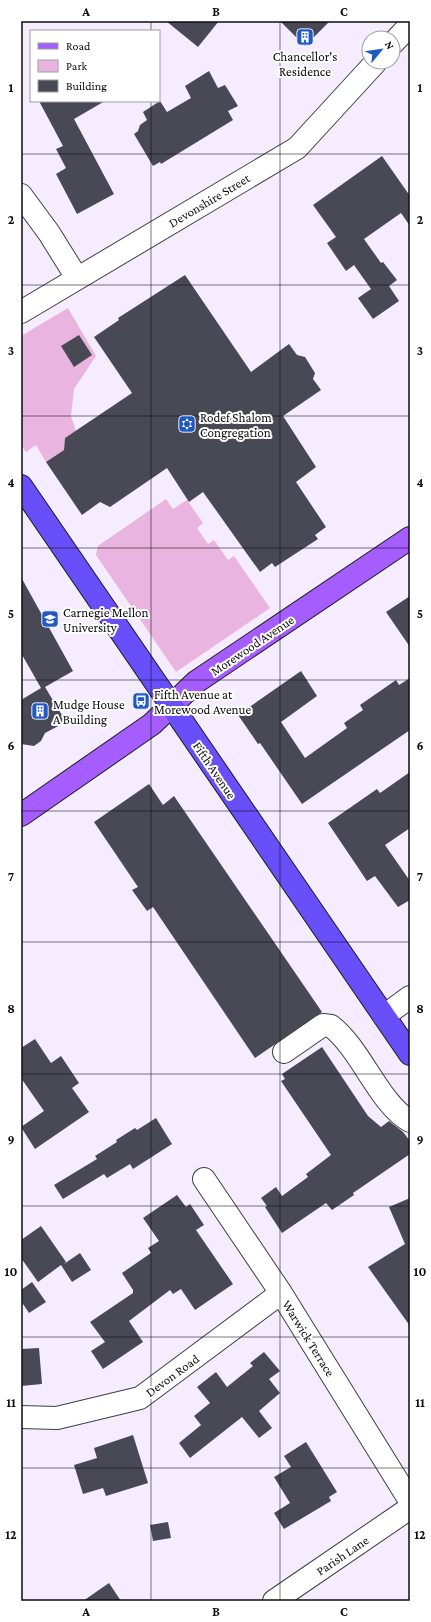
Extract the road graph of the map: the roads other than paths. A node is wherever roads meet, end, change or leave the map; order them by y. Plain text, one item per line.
1 (369, 70) edge
2 (21, 195) edge
3 (77, 278) junction
4 (21, 312) edge
5 (21, 486) edge
6 (410, 538) edge
7 (171, 706) junction
8 (21, 815) edge
9 (410, 997) edge
10 (384, 1016) junction
11 (407, 1044) edge
12 (284, 1052) dead end
13 (410, 1121) edge
14 (204, 1178) dead end
15 (281, 1293) junction
16 (21, 1417) edge
17 (410, 1501) edge
18 (410, 1508) edge
19 (274, 1601) edge

1 - 3 street, Devonshire Street
2 - 3 street
3 - 4 street, Devonshire Street
5 - 7 highway, Fifth Avenue
6 - 7 main road, Morewood Avenue
7 - 8 main road, Morewood Avenue
7 - 10 highway, Fifth Avenue
9 - 10 street
10 - 11 highway, Fifth Avenue
12 - 13 street
14 - 15 street, Warwick Terrace
15 - 16 street, Devon Road
15 - 17 street, Warwick Terrace
18 - 19 street, Parish Lane

